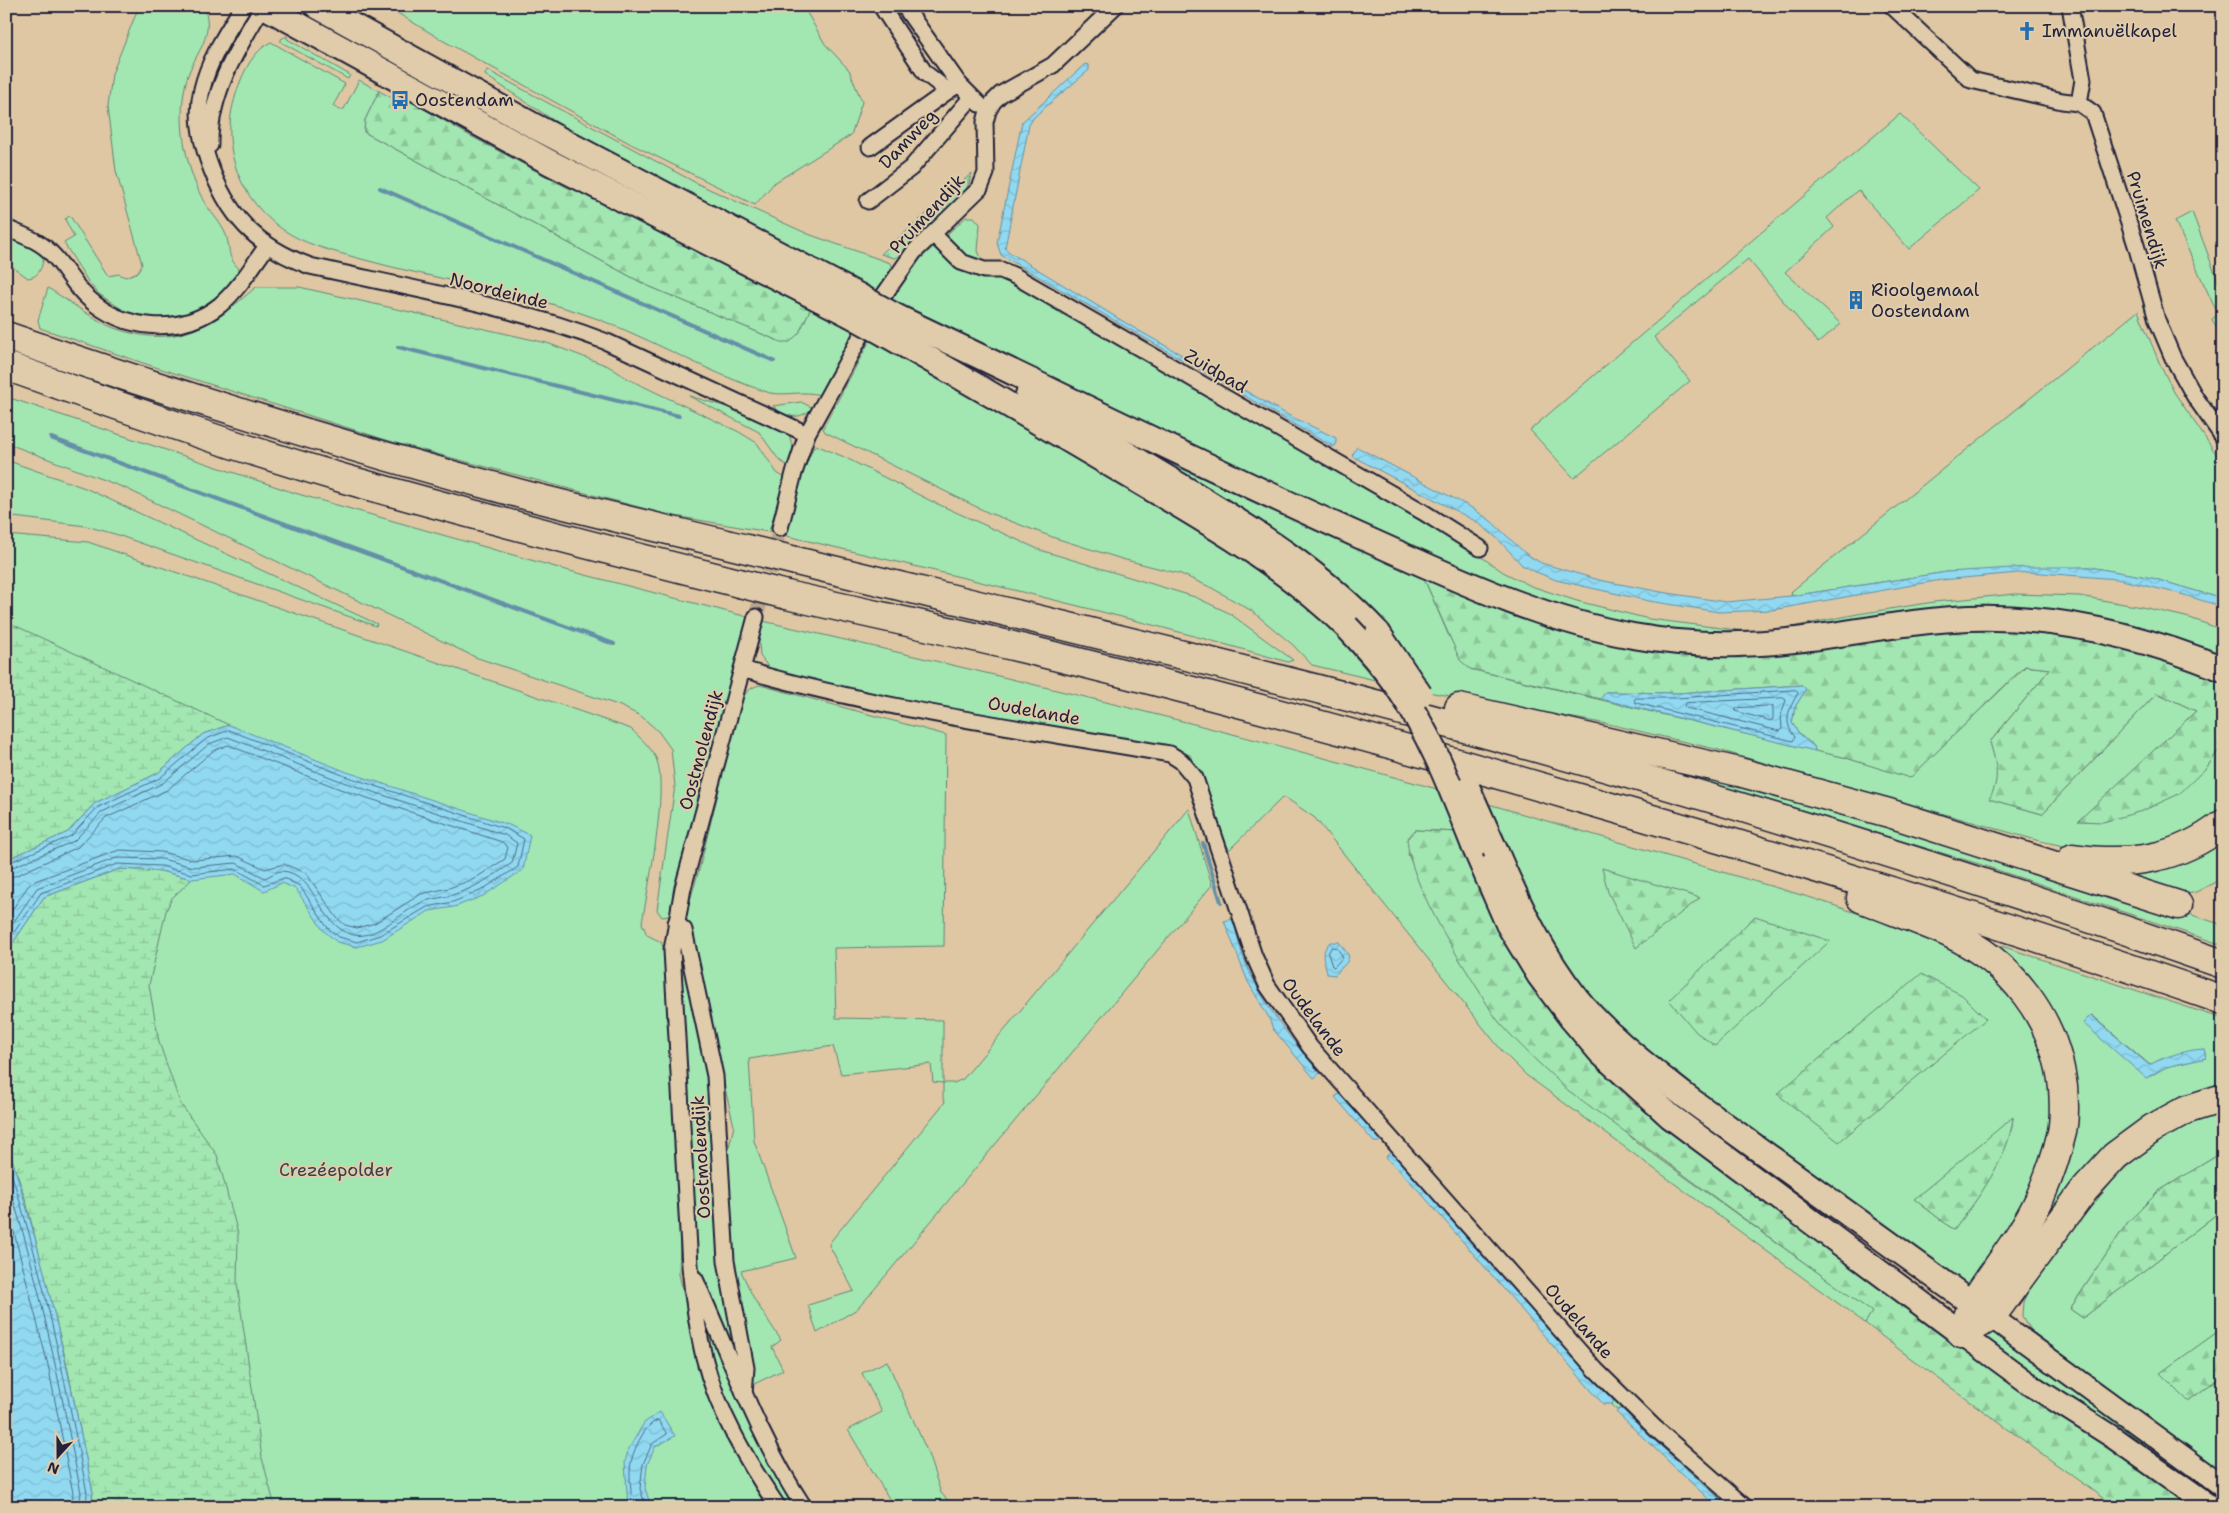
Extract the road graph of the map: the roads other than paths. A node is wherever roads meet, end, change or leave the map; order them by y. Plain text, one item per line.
1 (242, 6) edge
2 (264, 6) edge
3 (317, 6) edge
4 (880, 6) edge
5 (904, 6) edge
6 (1115, 6) edge
7 (1892, 6) edge
8 (2070, 6) edge
9 (954, 87) junction
10 (971, 98) junction
11 (2079, 103) junction
12 (988, 111) junction
13 (870, 147) dead end
14 (210, 164) junction
15 (868, 201) dead end
16 (6, 228) edge
17 (933, 234) junction
18 (267, 246) junction
19 (884, 295) dead end
20 (854, 305) junction
21 (892, 326) junction
22 (862, 334) dead end
23 (6, 336) edge
24 (6, 366) edge
25 (807, 434) junction
26 (2223, 437) edge
27 (780, 528) tunnel mouth
28 (1480, 548) dead end
29 (756, 617) tunnel mouth
30 (742, 669) junction
31 (2223, 669) edge
32 (1292, 683) junction
33 (2223, 824) edge
34 (1726, 840) junction
35 (1485, 849) junction
36 (2008, 850) junction
37 (2178, 905) dead end
38 (676, 923) junction
39 (2223, 964) edge
40 (2223, 1000) edge
41 (2223, 1098) edge
42 (690, 1266) junction
43 (1982, 1310) junction
44 (1962, 1334) junction
45 (744, 1394) junction
46 (2223, 1486) edge
47 (778, 1507) edge
48 (804, 1507) edge
49 (1745, 1507) edge
50 (2211, 1507) edge

1 - 14 street, Noordeinde
2 - 14 street, Noordeinde
2 - 20 main road
3 - 20 main road
4 - 9 street
5 - 9 street
6 - 12 street
7 - 11 street
8 - 11 street
9 - 10 street
9 - 13 street
10 - 12 street
10 - 15 street, Damweg
11 - 26 street, Pruimendijk
12 - 17 street, Pruimendijk
14 - 18 street, Noordeinde
16 - 18 street
17 - 19 street, Pruimendijk
17 - 28 street, Zuidpad
18 - 25 street, Noordeinde
20 - 21 main road, bridge
21 - 31 main road
21 - 35 main road, bridge
21 - 35 main road, bridge
22 - 25 street
23 - 32 highway, bridge
24 - 34 highway, bridge
25 - 27 street
29 - 30 street, Oostmolendijk
30 - 38 street, Oostmolendijk
30 - 49 street, Oudelande
32 - 36 highway
32 - 39 highway
33 - 36 highway
34 - 40 highway
34 - 43 highway
35 - 43 main road
35 - 44 main road
36 - 37 highway
38 - 42 street, Oostmolendijk
38 - 45 street, Oostmolendijk
41 - 43 highway
42 - 45 street, Oostmolendijk
42 - 47 street, Oostmolendijk
43 - 44 highway
43 - 46 main road
44 - 50 main road
45 - 48 street, Oostmolendijk

